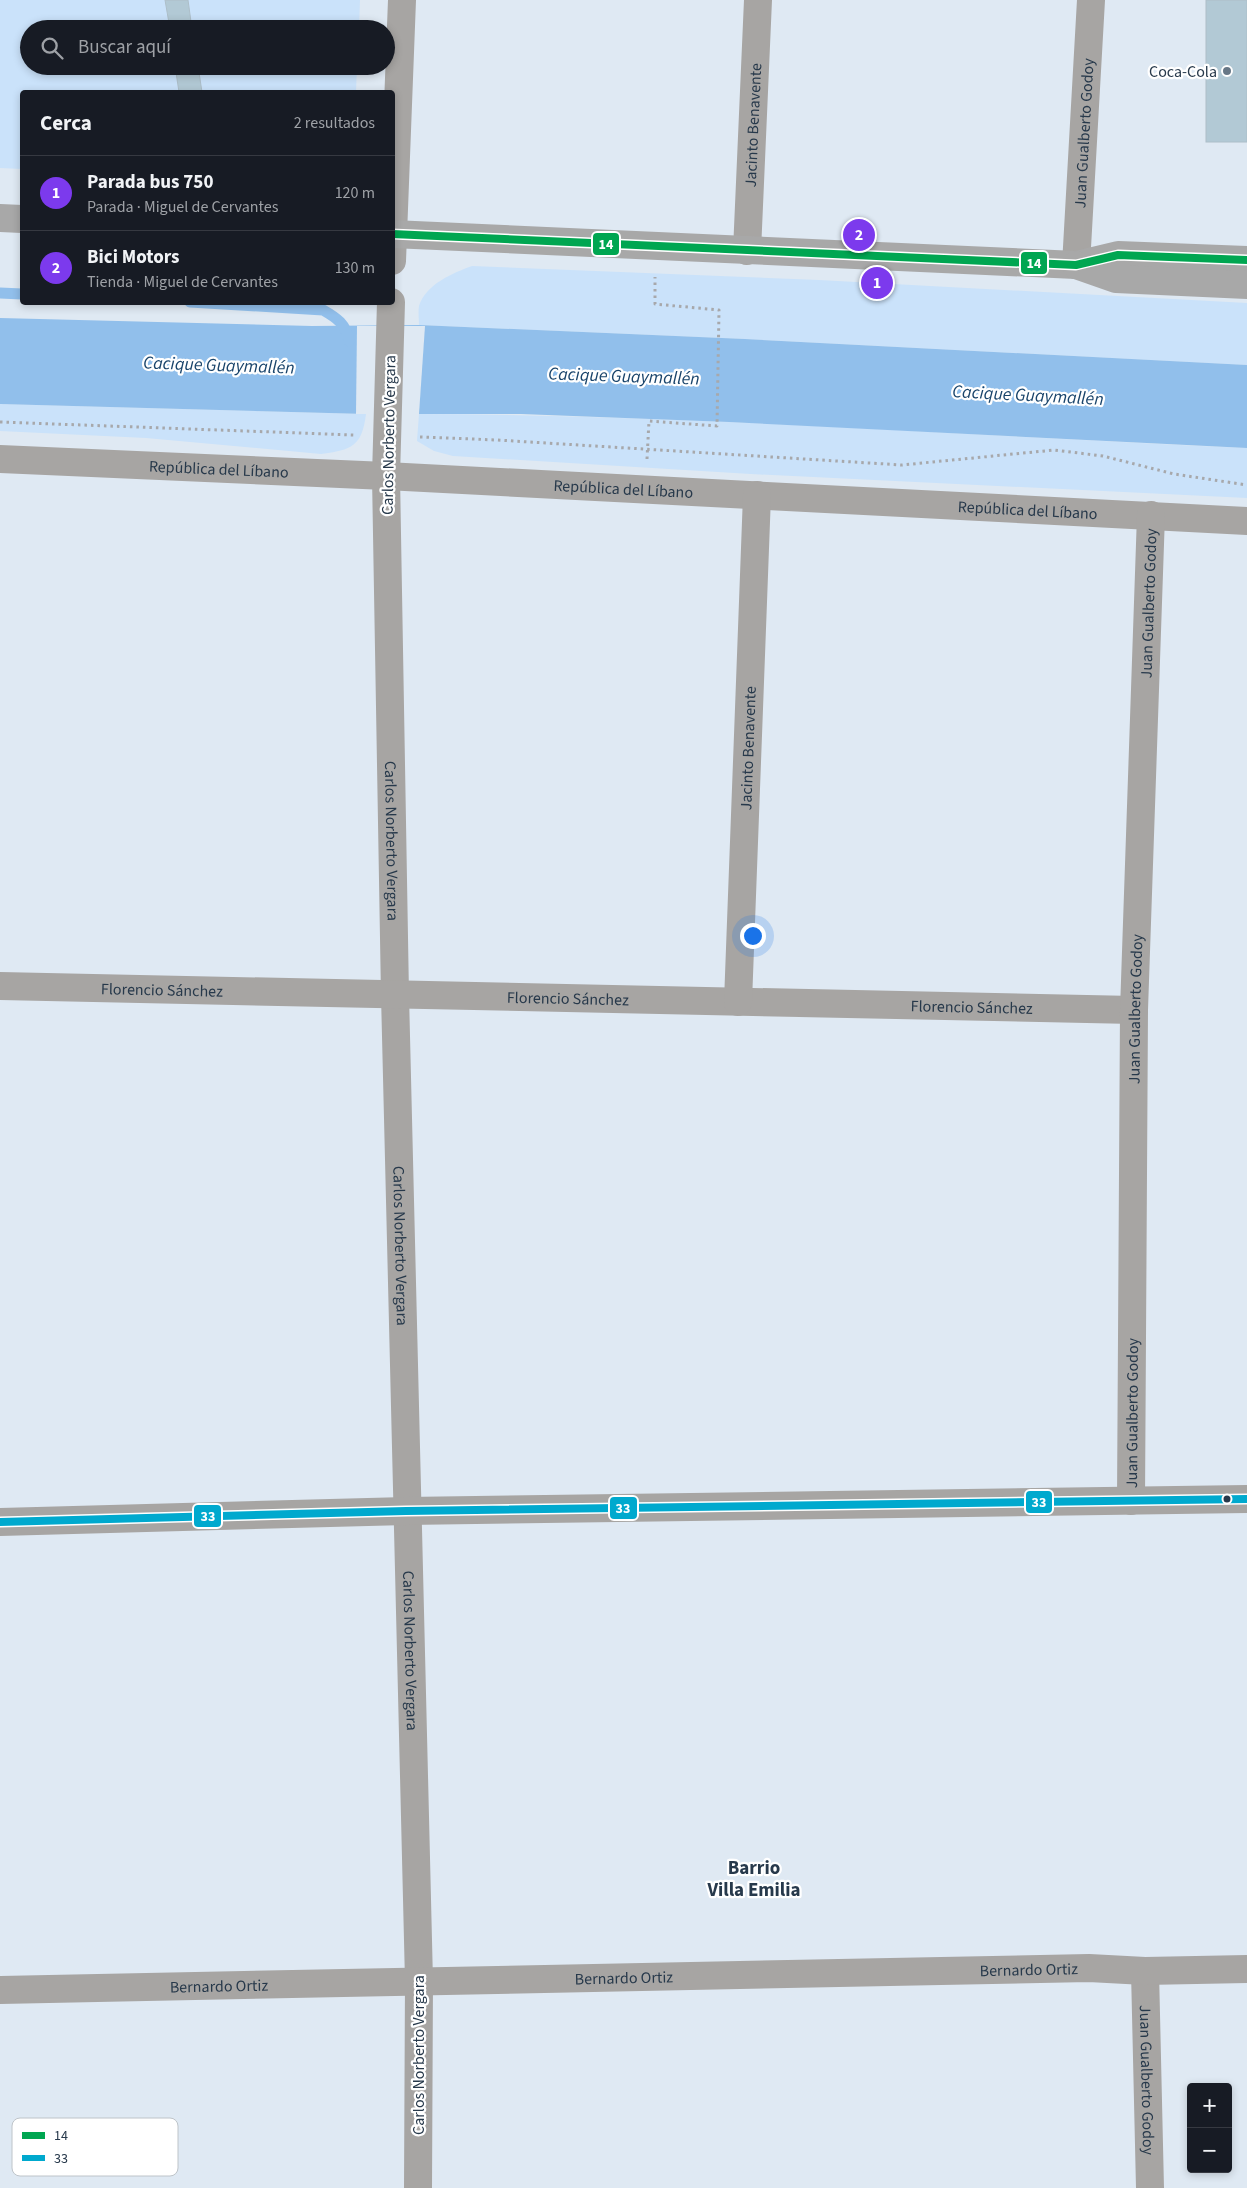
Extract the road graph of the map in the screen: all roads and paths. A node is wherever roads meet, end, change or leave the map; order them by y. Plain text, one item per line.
1 (402, 0) edge
2 (758, 0) edge
3 (1092, 0) edge
4 (395, 182) edge
5 (0, 218) edge
6 (20, 219) edge
7 (395, 234) edge
8 (747, 251) junction
9 (1247, 260) edge
10 (1076, 264) junction
11 (1247, 285) edge
12 (719, 310) dead end
13 (391, 314) edge
14 (0, 422) edge
15 (387, 425) junction
16 (648, 449) junction
17 (0, 459) edge
18 (386, 476) junction
19 (1247, 485) edge
20 (646, 489) junction
21 (757, 495) junction
22 (1151, 515) junction
23 (1247, 521) edge
24 (0, 986) edge
25 (395, 995) junction
26 (738, 1002) junction
27 (1134, 1010) junction
28 (1247, 1499) edge
29 (1131, 1501) junction
30 (406, 1511) junction
31 (0, 1522) edge
32 (1247, 1969) edge
33 (1145, 1971) junction
34 (419, 1980) junction
35 (0, 1990) edge
36 (418, 2188) edge
37 (1150, 2188) edge

1 - 4 street
2 - 8 street, Jacinto Benavente
3 - 10 street, Juan Gualberto Godoy
5 - 6 main road
7 - 8 main road
8 - 10 main road
9 - 10 main road
10 - 11 main road
12 - 16 path
13 - 15 street, Carlos Norberto Vergara
14 - 15 path
15 - 16 path
15 - 18 street, Carlos Norberto Vergara
16 - 19 path
16 - 20 path
17 - 18 street, República del Líbano
18 - 20 street, República del Líbano
18 - 25 street, Carlos Norberto Vergara
20 - 21 street, República del Líbano
21 - 22 street, República del Líbano
21 - 26 street, Jacinto Benavente
22 - 23 street, República del Líbano
22 - 27 street, Juan Gualberto Godoy
24 - 25 street, Florencio Sánchez
25 - 26 street, Florencio Sánchez
25 - 30 street, Carlos Norberto Vergara
26 - 27 street, Florencio Sánchez
27 - 29 street, Juan Gualberto Godoy
28 - 29 street
29 - 30 street
30 - 31 street
30 - 34 street, Carlos Norberto Vergara
32 - 33 street, Bernardo Ortiz
33 - 34 street, Bernardo Ortiz
33 - 37 street, Juan Gualberto Godoy
34 - 35 street, Bernardo Ortiz
34 - 36 street, Carlos Norberto Vergara

